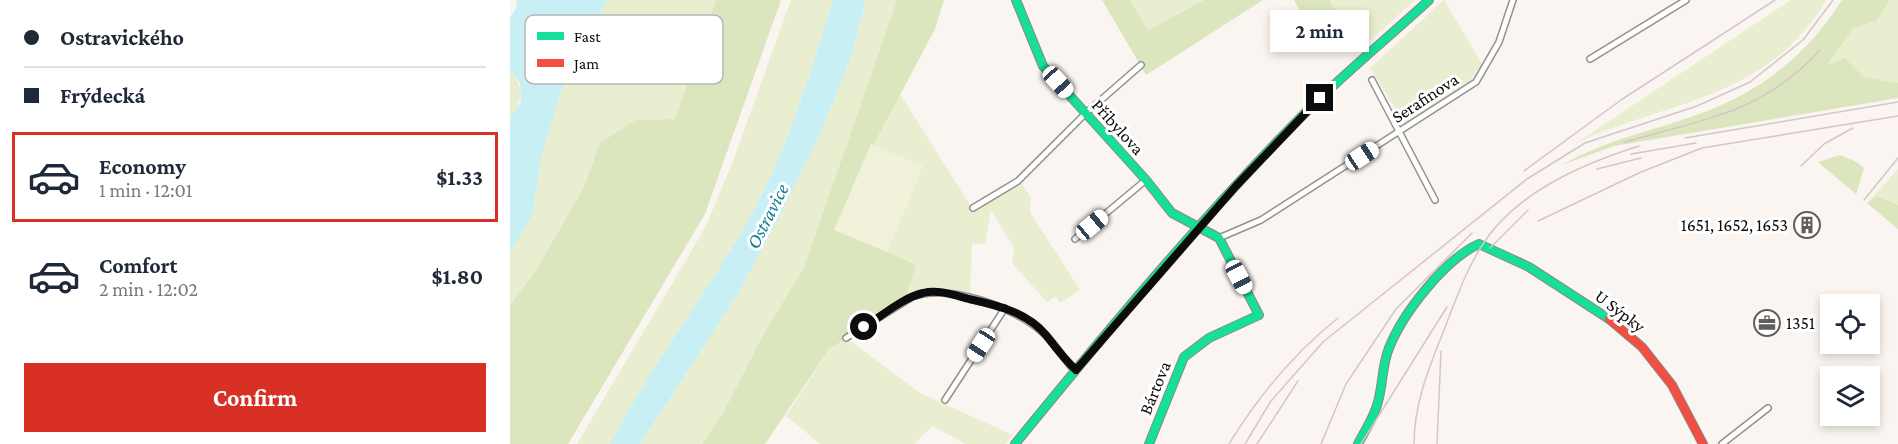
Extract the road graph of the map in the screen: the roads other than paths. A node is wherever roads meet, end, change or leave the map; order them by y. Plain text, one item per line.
1 (1016, 0) edge
2 (1429, 0) edge
3 (1513, 0) edge
4 (1686, 0) edge
5 (1590, 59) dead end
6 (1141, 65) dead end
7 (1372, 80) dead end
8 (1086, 113) junction
9 (1400, 131) junction
10 (1146, 180) junction
11 (1435, 200) dead end
12 (973, 208) dead end
13 (1199, 228) junction
14 (1219, 238) junction
15 (1075, 239) dead end
16 (1005, 308) junction
17 (846, 338) dead end
18 (1076, 370) junction
19 (945, 400) dead end
20 (1768, 408) dead end
21 (1015, 444) edge
22 (1149, 444) edge
23 (1358, 444) edge
24 (1702, 444) edge
25 (1722, 444) edge

1 - 8 street, Přibylova
2 - 13 street
3 - 9 street, Serafinova
4 - 5 street
6 - 8 street
7 - 9 street
8 - 10 street, Přibylova
8 - 12 street
9 - 11 street
9 - 14 street, Serafinova
10 - 13 street, Přibylova
10 - 15 street
13 - 14 street, Přibylova
13 - 18 street
14 - 22 street, Bártova
16 - 17 street
16 - 18 street
16 - 19 street
18 - 21 street
20 - 25 street
23 - 24 street, U Sýpky

